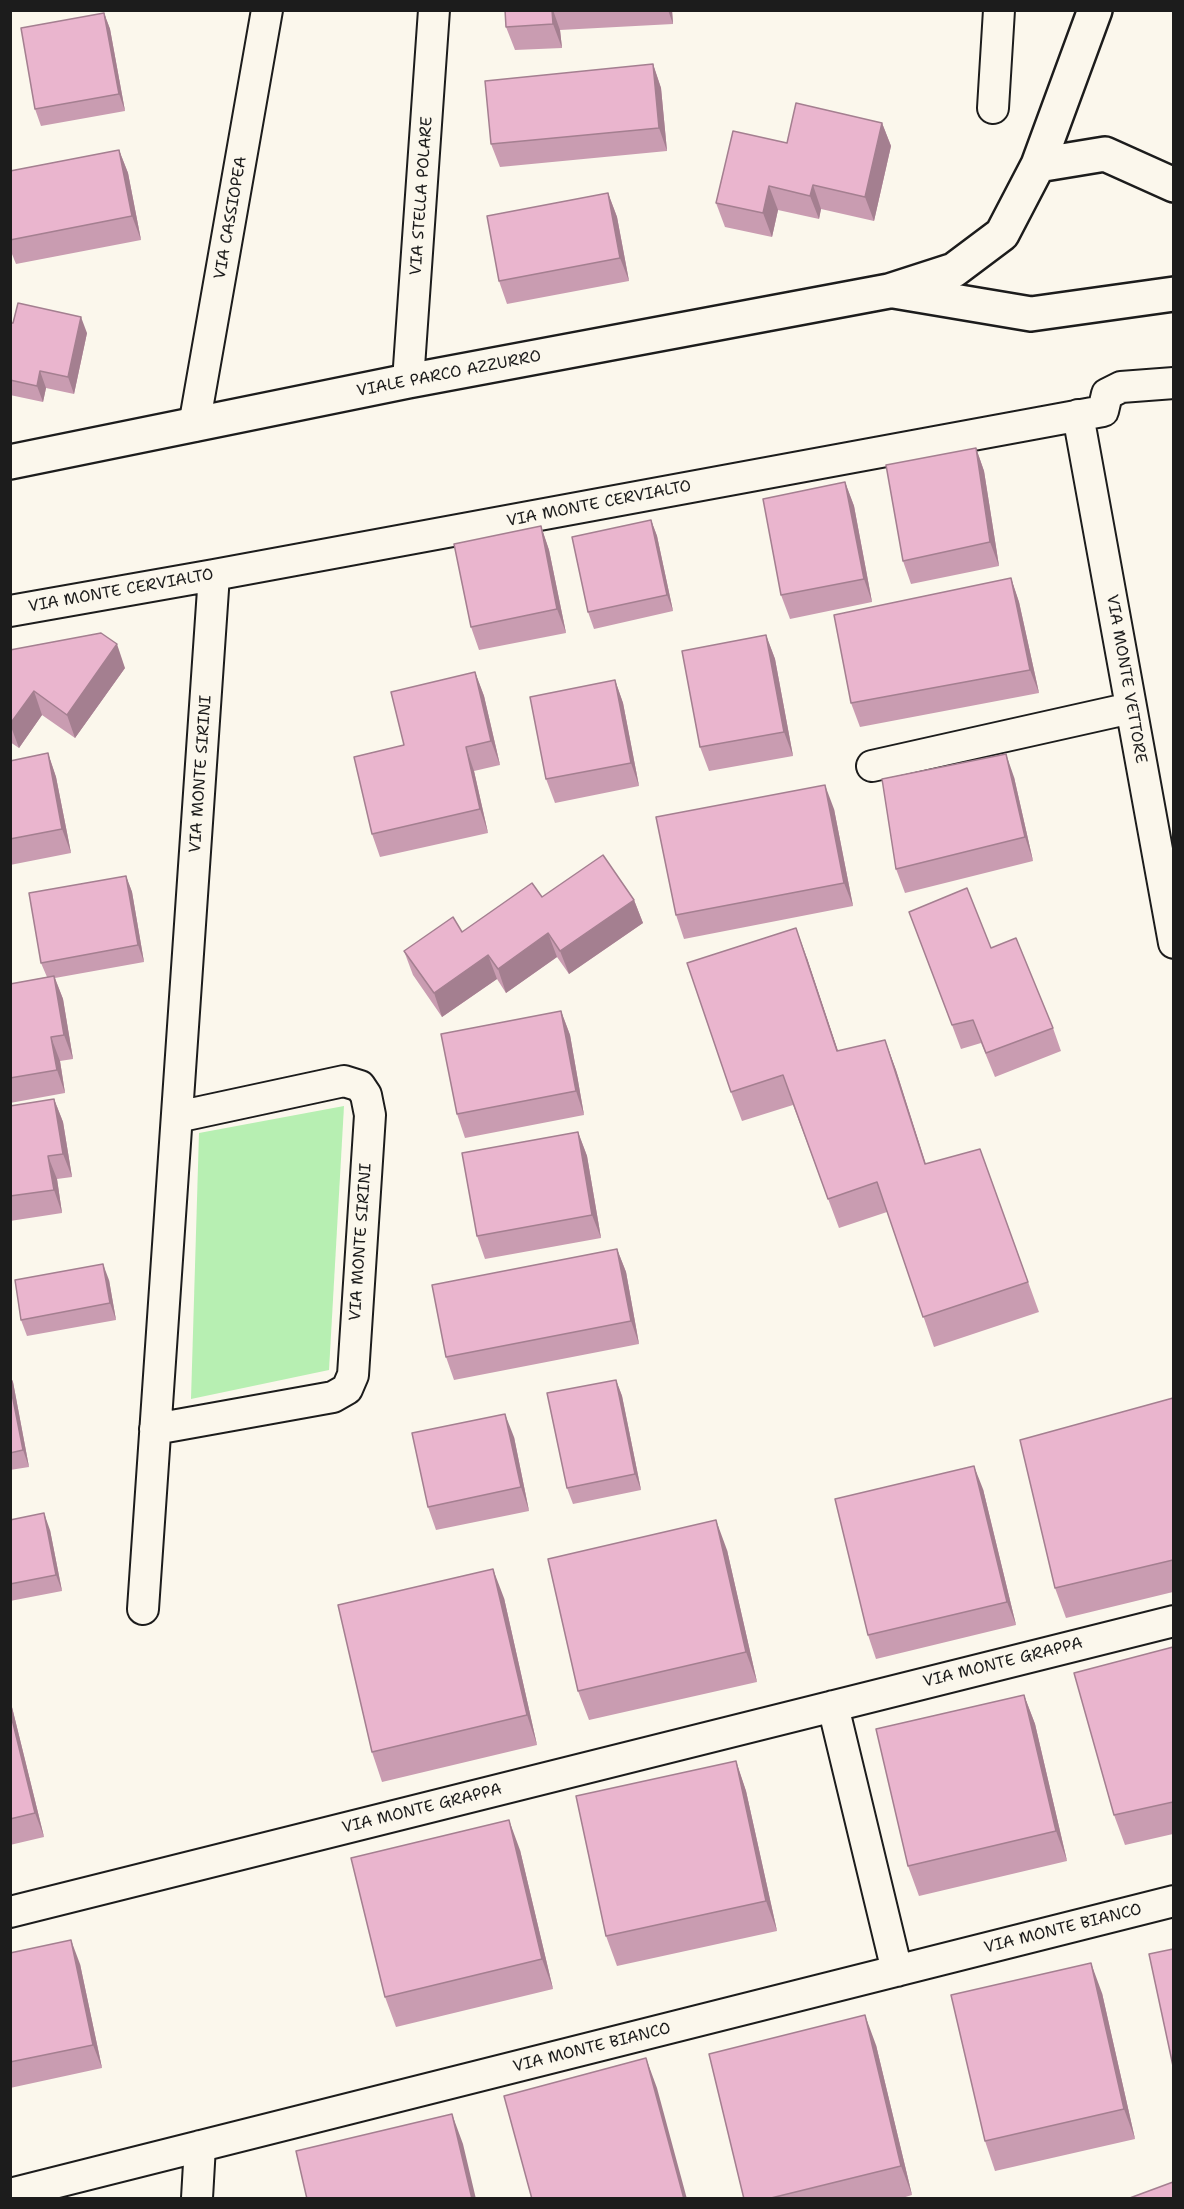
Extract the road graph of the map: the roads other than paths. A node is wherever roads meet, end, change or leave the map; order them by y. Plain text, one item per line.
1 (267, 10) edge
2 (434, 10) edge
3 (999, 10) edge
4 (1095, 10) edge
5 (993, 108) dead end
6 (1038, 165) junction
7 (1173, 185) edge
8 (889, 291) junction
9 (1173, 294) edge
10 (408, 381) junction
11 (1173, 383) edge
12 (1078, 416) junction
13 (194, 426) junction
14 (10, 462) edge
15 (214, 575) junction
16 (10, 611) edge
17 (1131, 708) junction
18 (872, 766) dead end
19 (1173, 943) edge
20 (177, 1117) junction
21 (155, 1429) junction
22 (143, 1609) dead end
23 (1173, 1621) edge
24 (833, 1706) junction
25 (1173, 1901) edge
26 (10, 1912) edge
27 (897, 1971) junction
28 (200, 2146) junction
29 (10, 2194) edge
30 (197, 2199) edge

1 - 13 street, VIA CASSIOPEA
2 - 10 street, VIA STELLA POLARE
3 - 5 street
4 - 6 street
6 - 7 street
6 - 8 street
8 - 9 street
8 - 10 street, VIALE PARCO AZZURRO
10 - 13 street, VIALE PARCO AZZURRO
11 - 12 street, VIA MONTE CERVIALTO
12 - 15 street, VIA MONTE CERVIALTO
12 - 17 street, VIA MONTE VETTORE
13 - 14 street, VIALE PARCO AZZURRO
15 - 16 street, VIA MONTE CERVIALTO
15 - 20 street, VIA MONTE SIRINI
17 - 18 street
17 - 19 street, VIA MONTE VETTORE
20 - 21 street, VIA MONTE SIRINI
20 - 21 street, VIA MONTE SIRINI
21 - 22 street, VIA MONTE SIRINI
23 - 24 street, VIA MONTE GRAPPA
24 - 26 street, VIA MONTE GRAPPA
24 - 27 street
25 - 27 street, VIA MONTE BIANCO
27 - 28 street, VIA MONTE BIANCO
28 - 29 street, VIA MONTE BIANCO
28 - 30 street

